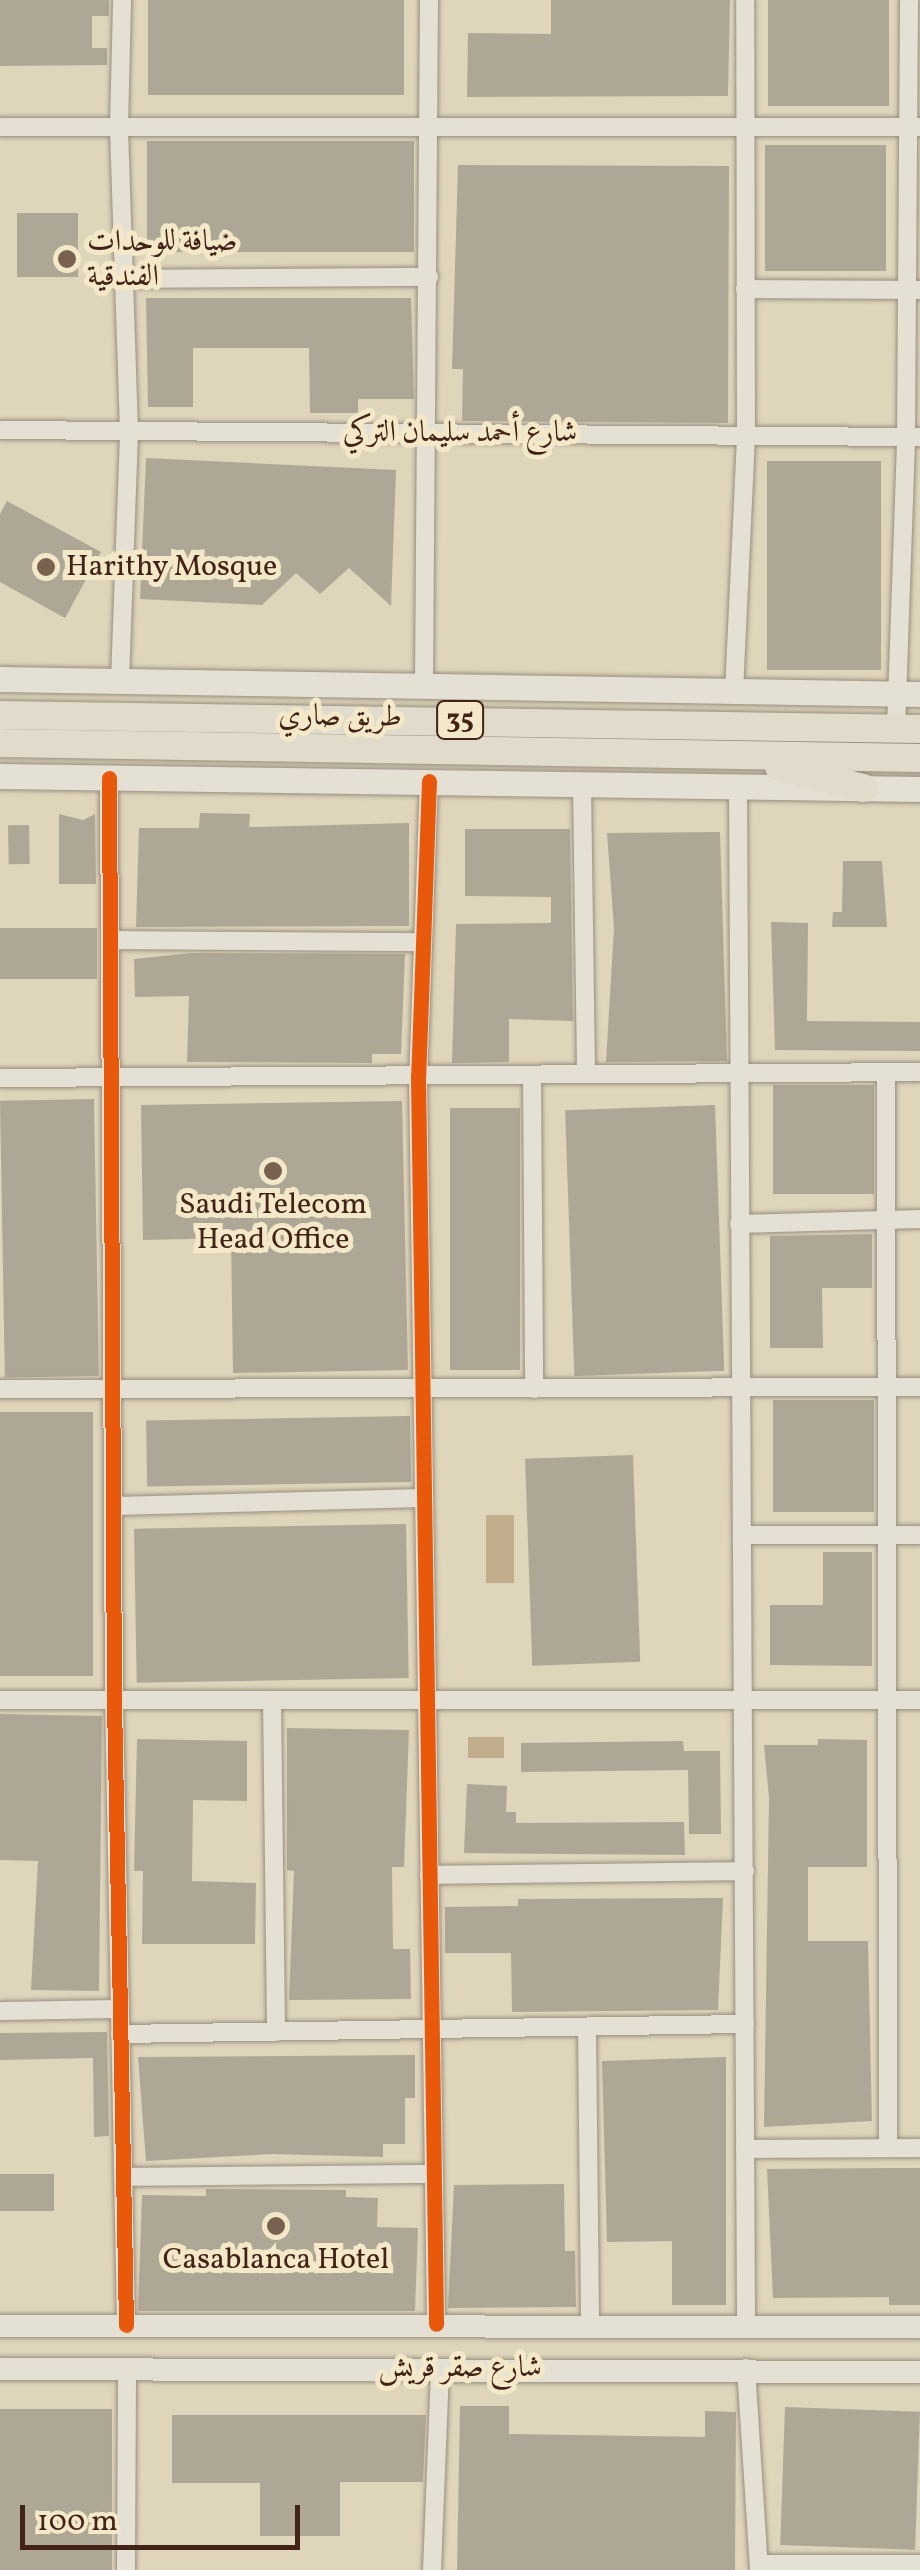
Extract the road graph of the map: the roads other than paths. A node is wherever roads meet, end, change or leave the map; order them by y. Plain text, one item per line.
1 (122, 0) edge
2 (430, 0) edge
3 (745, 0) edge
4 (909, 0) edge
5 (118, 126) junction
6 (0, 127) edge
7 (428, 128) junction
8 (914, 128) edge
9 (744, 130) junction
10 (429, 277) junction
11 (124, 279) junction
12 (745, 289) junction
13 (914, 290) edge
14 (0, 430) edge
15 (129, 431) junction
16 (430, 433) junction
17 (746, 436) junction
18 (913, 437) edge
19 (0, 679) edge
20 (120, 680) junction
21 (424, 683) junction
22 (734, 692) junction
23 (908, 694) edge
24 (0, 714) edge
25 (908, 729) edge
26 (0, 743) edge
27 (734, 755) junction
28 (920, 758) edge
29 (0, 776) edge
30 (109, 778) junction
31 (429, 782) junction
32 (582, 784) junction
33 (738, 787) junction
34 (863, 788) junction
35 (920, 789) edge
36 (112, 940) junction
37 (424, 942) junction
38 (886, 1072) junction
39 (920, 1072) edge
40 (737, 1073) junction
41 (586, 1074) junction
42 (532, 1075) junction
43 (418, 1076) junction
44 (0, 1078) edge
45 (113, 1078) junction
46 (886, 1220) junction
47 (920, 1220) edge
48 (739, 1224) junction
49 (920, 1387) edge
50 (741, 1388) junction
51 (885, 1388) junction
52 (0, 1389) edge
53 (113, 1389) junction
54 (422, 1389) junction
55 (534, 1389) junction
56 (423, 1498) junction
57 (115, 1506) junction
58 (742, 1535) junction
59 (885, 1535) junction
60 (920, 1535) edge
61 (0, 1700) edge
62 (114, 1700) junction
63 (272, 1700) junction
64 (426, 1700) junction
65 (744, 1700) junction
66 (884, 1700) junction
67 (920, 1700) edge
68 (744, 1872) junction
69 (428, 1875) junction
70 (120, 2009) junction
71 (0, 2011) edge
72 (745, 2024) junction
73 (587, 2027) junction
74 (431, 2030) junction
75 (276, 2032) junction
76 (120, 2034) junction
77 (888, 2147) junction
78 (745, 2148) junction
79 (920, 2148) edge
80 (433, 2174) junction
81 (123, 2177) junction
82 (746, 2323) junction
83 (436, 2324) junction
84 (519, 2324) junction
85 (590, 2324) junction
86 (126, 2325) junction
87 (0, 2326) edge
88 (920, 2327) edge
89 (440, 2368) junction
90 (521, 2368) junction
91 (746, 2368) junction
92 (0, 2369) edge
93 (127, 2369) junction
94 (920, 2372) edge
95 (920, 2564) edge
96 (760, 2567) edge
97 (898, 2567) edge
98 (126, 2570) edge
99 (432, 2570) edge

1 - 5 street
2 - 7 street
3 - 9 street
4 - 8 street
5 - 6 street
5 - 7 street
5 - 11 street
7 - 9 street
7 - 10 street
8 - 9 street
8 - 13 street
9 - 12 street
10 - 11 street
10 - 16 street
11 - 15 street
12 - 13 street
12 - 17 street
13 - 18 street
14 - 15 street, شارع أحمد سليمان التركي
15 - 16 street, شارع أحمد سليمان التركي
15 - 20 street
16 - 17 street, شارع أحمد سليمان التركي
16 - 21 street
17 - 18 street, شارع أحمد سليمان التركي
17 - 22 street
18 - 23 street
19 - 20 main road, طريق صاري
20 - 21 main road, طريق صاري
21 - 22 main road, طريق صاري
22 - 23 main road, طريق صاري
23 - 25 street
24 - 25 main road, طريق صاري / 35
26 - 27 main road, طريق صاري / 35
27 - 28 main road, طريق صاري / 35
27 - 34 main road
29 - 30 main road
30 - 31 main road
30 - 36 street
31 - 32 main road
31 - 37 street
32 - 33 main road
32 - 41 street
33 - 34 main road
33 - 40 street
34 - 35 main road
36 - 37 street
36 - 45 street
37 - 43 street
38 - 39 street
38 - 40 street
38 - 46 street
40 - 41 street
40 - 48 street
41 - 42 street
42 - 43 street
42 - 55 street
43 - 45 street
43 - 54 street
44 - 45 street
45 - 53 street
46 - 47 street
46 - 48 street
46 - 51 street
48 - 50 street
49 - 51 street
50 - 51 street
50 - 55 street
50 - 58 street
51 - 59 street
52 - 53 street
53 - 54 street
53 - 57 street
54 - 55 street
54 - 56 street
56 - 57 street
56 - 64 street
57 - 62 street
58 - 59 street
58 - 65 street
59 - 60 street
59 - 66 street
61 - 62 street
62 - 63 street
62 - 70 street
63 - 64 street
63 - 75 street
64 - 65 street
64 - 69 street
65 - 66 street
65 - 68 street
66 - 67 street
66 - 77 street
68 - 69 street
68 - 72 street
69 - 74 street
70 - 71 street
70 - 76 street
72 - 73 street
72 - 78 street
73 - 74 street
73 - 85 street
74 - 75 street
74 - 80 street
75 - 76 street
76 - 81 street
77 - 78 street
77 - 79 street
78 - 82 street
80 - 81 street
80 - 83 street
81 - 86 street
82 - 85 street, شارع صقر قريش
82 - 88 street, شارع صقر قريش
83 - 84 street, شارع صقر قريش
83 - 86 street, شارع صقر قريش
84 - 85 street, شارع صقر قريش
84 - 90 street
86 - 87 street, شارع صقر قريش
89 - 90 street, شارع صقر قريش
89 - 93 street, شارع صقر قريش
89 - 99 street
90 - 91 street, شارع صقر قريش
91 - 94 street, شارع صقر قريش
91 - 96 street
92 - 93 street, شارع صقر قريش
93 - 98 street
95 - 97 street
96 - 97 street

